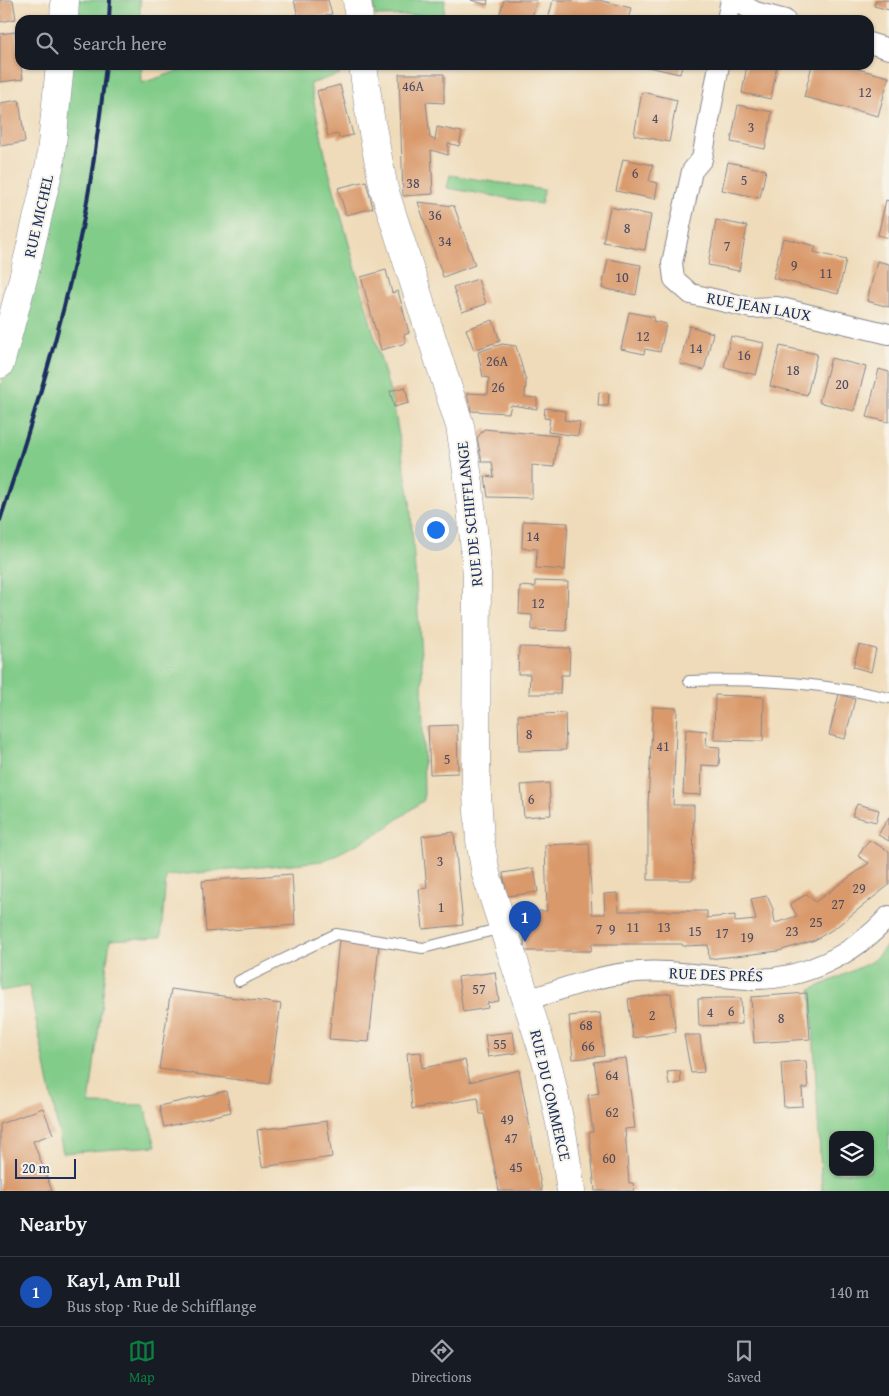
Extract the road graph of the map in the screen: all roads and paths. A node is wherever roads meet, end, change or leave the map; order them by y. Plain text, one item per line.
1 (65, 0) edge
2 (357, 0) edge
3 (731, 0) edge
4 (735, 0) edge
5 (64, 15) edge
6 (358, 15) edge
7 (728, 15) edge
8 (766, 15) edge
9 (874, 44) edge
10 (889, 49) edge
11 (59, 70) edge
12 (364, 70) edge
13 (718, 70) edge
14 (889, 334) edge
15 (0, 364) edge
16 (689, 681) dead end
17 (889, 698) edge
18 (889, 916) edge
19 (503, 928) junction
20 (239, 980) dead end
21 (528, 1000) junction
22 (571, 1191) edge

1 - 5 street
2 - 6 street
3 - 7 street
4 - 8 street
9 - 10 street
11 - 15 street, RUE MICHEL
12 - 19 street, RUE DE SCHIFFLANGE
13 - 14 street, RUE JEAN LAUX
16 - 17 lane
18 - 21 street, RUE DES PRÉS
19 - 20 lane
19 - 21 street, RUE DE SCHIFFLANGE
21 - 22 street, RUE DU COMMERCE

